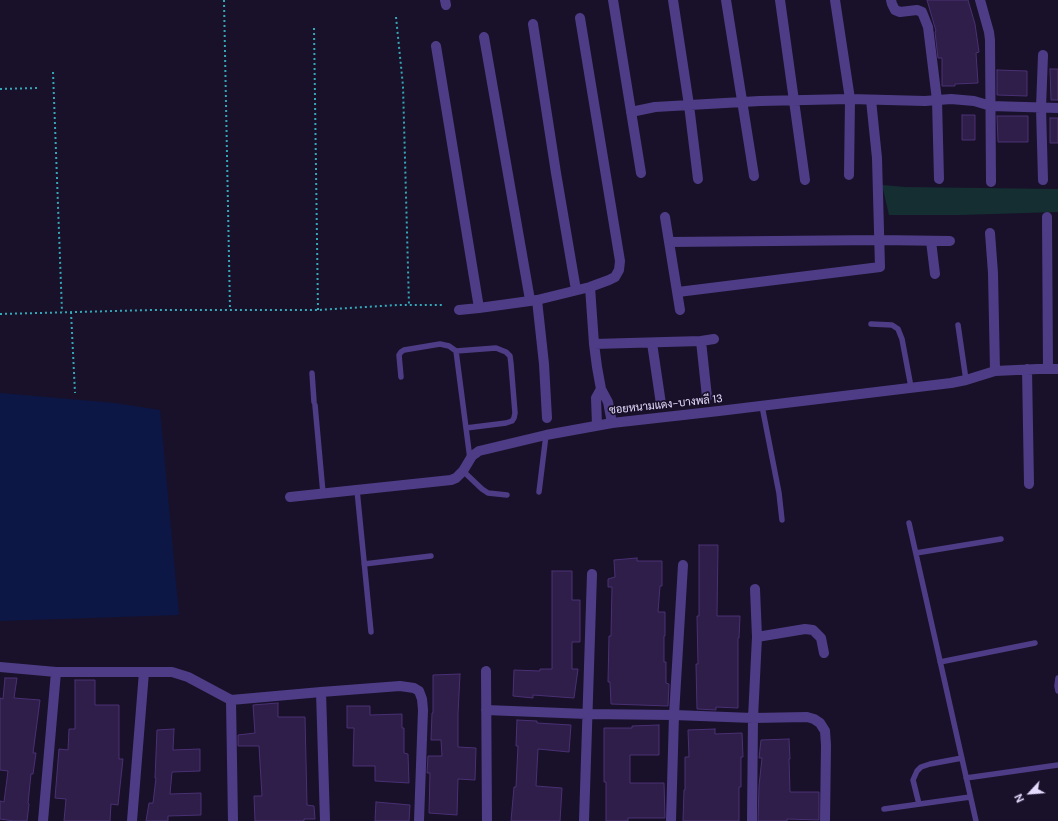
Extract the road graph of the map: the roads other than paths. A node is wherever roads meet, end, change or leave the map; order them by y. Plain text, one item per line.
1 (613, 0) edge
2 (673, 0) edge
3 (726, 0) edge
4 (780, 0) edge
5 (835, 0) edge
6 (891, 0) edge
7 (980, 0) edge
8 (580, 18) dead end
9 (533, 24) dead end
10 (484, 37) dead end
11 (436, 46) dead end
12 (1043, 55) dead end
13 (850, 99) junction
14 (794, 100) junction
15 (872, 100) junction
16 (937, 100) junction
17 (741, 102) junction
18 (689, 105) junction
19 (991, 106) junction
20 (1041, 108) junction
21 (1058, 108) edge
22 (631, 112) junction
23 (641, 173) dead end
24 (850, 175) dead end
25 (754, 176) dead end
26 (698, 179) dead end
27 (939, 179) dead end
28 (805, 180) dead end
29 (1043, 180) dead end
30 (991, 182) dead end
31 (665, 217) dead end
32 (1047, 217) dead end
33 (990, 233) dead end
34 (879, 240) junction
35 (1053, 240) edge
36 (931, 241) junction
37 (950, 241) dead end
38 (670, 242) junction
39 (935, 274) dead end
40 (590, 287) junction
41 (576, 290) junction
42 (678, 292) junction
43 (533, 300) junction
44 (479, 308) junction
45 (459, 310) dead end
46 (680, 310) dead end
47 (871, 324) dead end
48 (958, 325) dead end
49 (714, 339) dead end
50 (701, 341) junction
51 (652, 342) junction
52 (594, 344) junction
53 (456, 351) junction
54 (1028, 369) junction
55 (1053, 369) edge
56 (995, 371) junction
57 (312, 373) dead end
58 (402, 377) dead end
59 (966, 380) junction
60 (911, 387) junction
61 (601, 389) junction
62 (707, 397) dead end
63 (661, 404) dead end
64 (762, 406) junction
65 (547, 418) dead end
66 (612, 423) junction
67 (597, 425) junction
68 (466, 428) junction
69 (546, 435) junction
70 (470, 459) junction
71 (462, 471) junction
72 (1029, 484) dead end
73 (357, 490) junction
74 (540, 492) dead end
75 (323, 493) junction
76 (290, 496) dead end
77 (507, 496) dead end
78 (782, 520) dead end
79 (909, 524) dead end
80 (1001, 539) dead end
81 (916, 553) junction
82 (430, 556) dead end
83 (364, 564) junction
84 (683, 565) dead end
85 (592, 574) dead end
86 (755, 589) dead end
87 (371, 632) dead end
88 (757, 637) junction
89 (1035, 643) dead end
90 (824, 653) dead end
91 (940, 662) junction
92 (0, 667) edge
93 (486, 671) dead end
94 (56, 672) junction
95 (144, 672) junction
96 (1058, 678) edge
97 (1058, 690) edge
98 (321, 692) junction
99 (231, 700) junction
100 (486, 710) junction
101 (587, 714) junction
102 (674, 715) junction
103 (753, 718) junction
104 (962, 758) junction
105 (1058, 765) edge
106 (966, 778) junction
107 (970, 797) junction
108 (919, 804) junction
109 (884, 809) dead end
110 (43, 821) edge
111 (132, 821) edge
112 (233, 821) edge
113 (325, 821) edge
114 (419, 821) edge
115 (487, 821) edge
116 (584, 821) edge
117 (671, 821) edge
118 (752, 821) edge
119 (825, 821) edge
120 (976, 821) edge

1 - 22 street
2 - 18 street
3 - 17 street
4 - 14 street
5 - 13 street
6 - 16 street
7 - 19 street
8 - 40 street
9 - 41 street
10 - 43 street
11 - 44 street
12 - 20 street
13 - 14 street
13 - 15 street
13 - 24 street
14 - 17 street
14 - 28 street
15 - 16 street
15 - 34 street
16 - 19 street
16 - 27 street
17 - 18 street
17 - 25 street
18 - 22 street
18 - 26 street
19 - 20 street
19 - 30 street
20 - 21 street
20 - 29 street
22 - 23 street
31 - 38 street
32 - 35 street
33 - 56 street
34 - 36 street
34 - 38 street
34 - 42 street
35 - 55 street
36 - 37 street
36 - 39 street
38 - 42 street
40 - 41 street
40 - 52 street
41 - 43 street
42 - 46 street
43 - 44 street
43 - 65 street
44 - 45 street
47 - 60 lane
48 - 59 lane
49 - 50 street
50 - 51 street
50 - 62 street
51 - 52 street
51 - 63 street
52 - 61 street
53 - 58 lane
53 - 68 lane
53 - 68 lane
54 - 55 street, ซอยหนามแดง-บางพลี 13
54 - 56 street, ซอยหนามแดง-บางพลี 13
54 - 72 street
56 - 59 street, ซอยหนามแดง-บางพลี 13
57 - 75 lane
59 - 60 street, ซอยหนามแดง-บางพลี 13
60 - 64 street, ซอยหนามแดง-บางพลี 13
61 - 66 street
61 - 67 street
64 - 66 street, ซอยหนามแดง-บางพลี 13
64 - 78 lane
66 - 67 street, ซอยหนามแดง-บางพลี 13
67 - 69 street, ซอยหนามแดง-บางพลี 13
68 - 70 lane
69 - 70 street, ซอยหนามแดง-บางพลี 13
69 - 74 lane
70 - 71 street, ซอยหนามแดง-บางพลี 13
71 - 73 street, ซอยหนามแดง-บางพลี 13
71 - 77 lane
73 - 75 street, ซอยหนามแดง-บางพลี 13
73 - 83 lane
75 - 76 street, ซอยหนามแดง-บางพลี 13
79 - 81 lane
80 - 81 lane
81 - 91 lane
82 - 83 lane
83 - 87 lane
84 - 102 street
85 - 101 street
86 - 88 street
88 - 90 street
88 - 103 street
89 - 91 lane
91 - 104 lane
92 - 94 street
93 - 100 street
94 - 95 street
94 - 110 street
95 - 99 street
95 - 111 street
96 - 97 lane
98 - 99 street
98 - 113 street
98 - 114 street
99 - 112 street
100 - 101 street
100 - 115 street
101 - 102 street
101 - 116 street
102 - 103 street
102 - 117 street
103 - 118 street
103 - 119 street
104 - 106 lane
104 - 108 lane
105 - 106 lane
106 - 107 lane
107 - 108 lane
107 - 120 lane
108 - 109 lane

